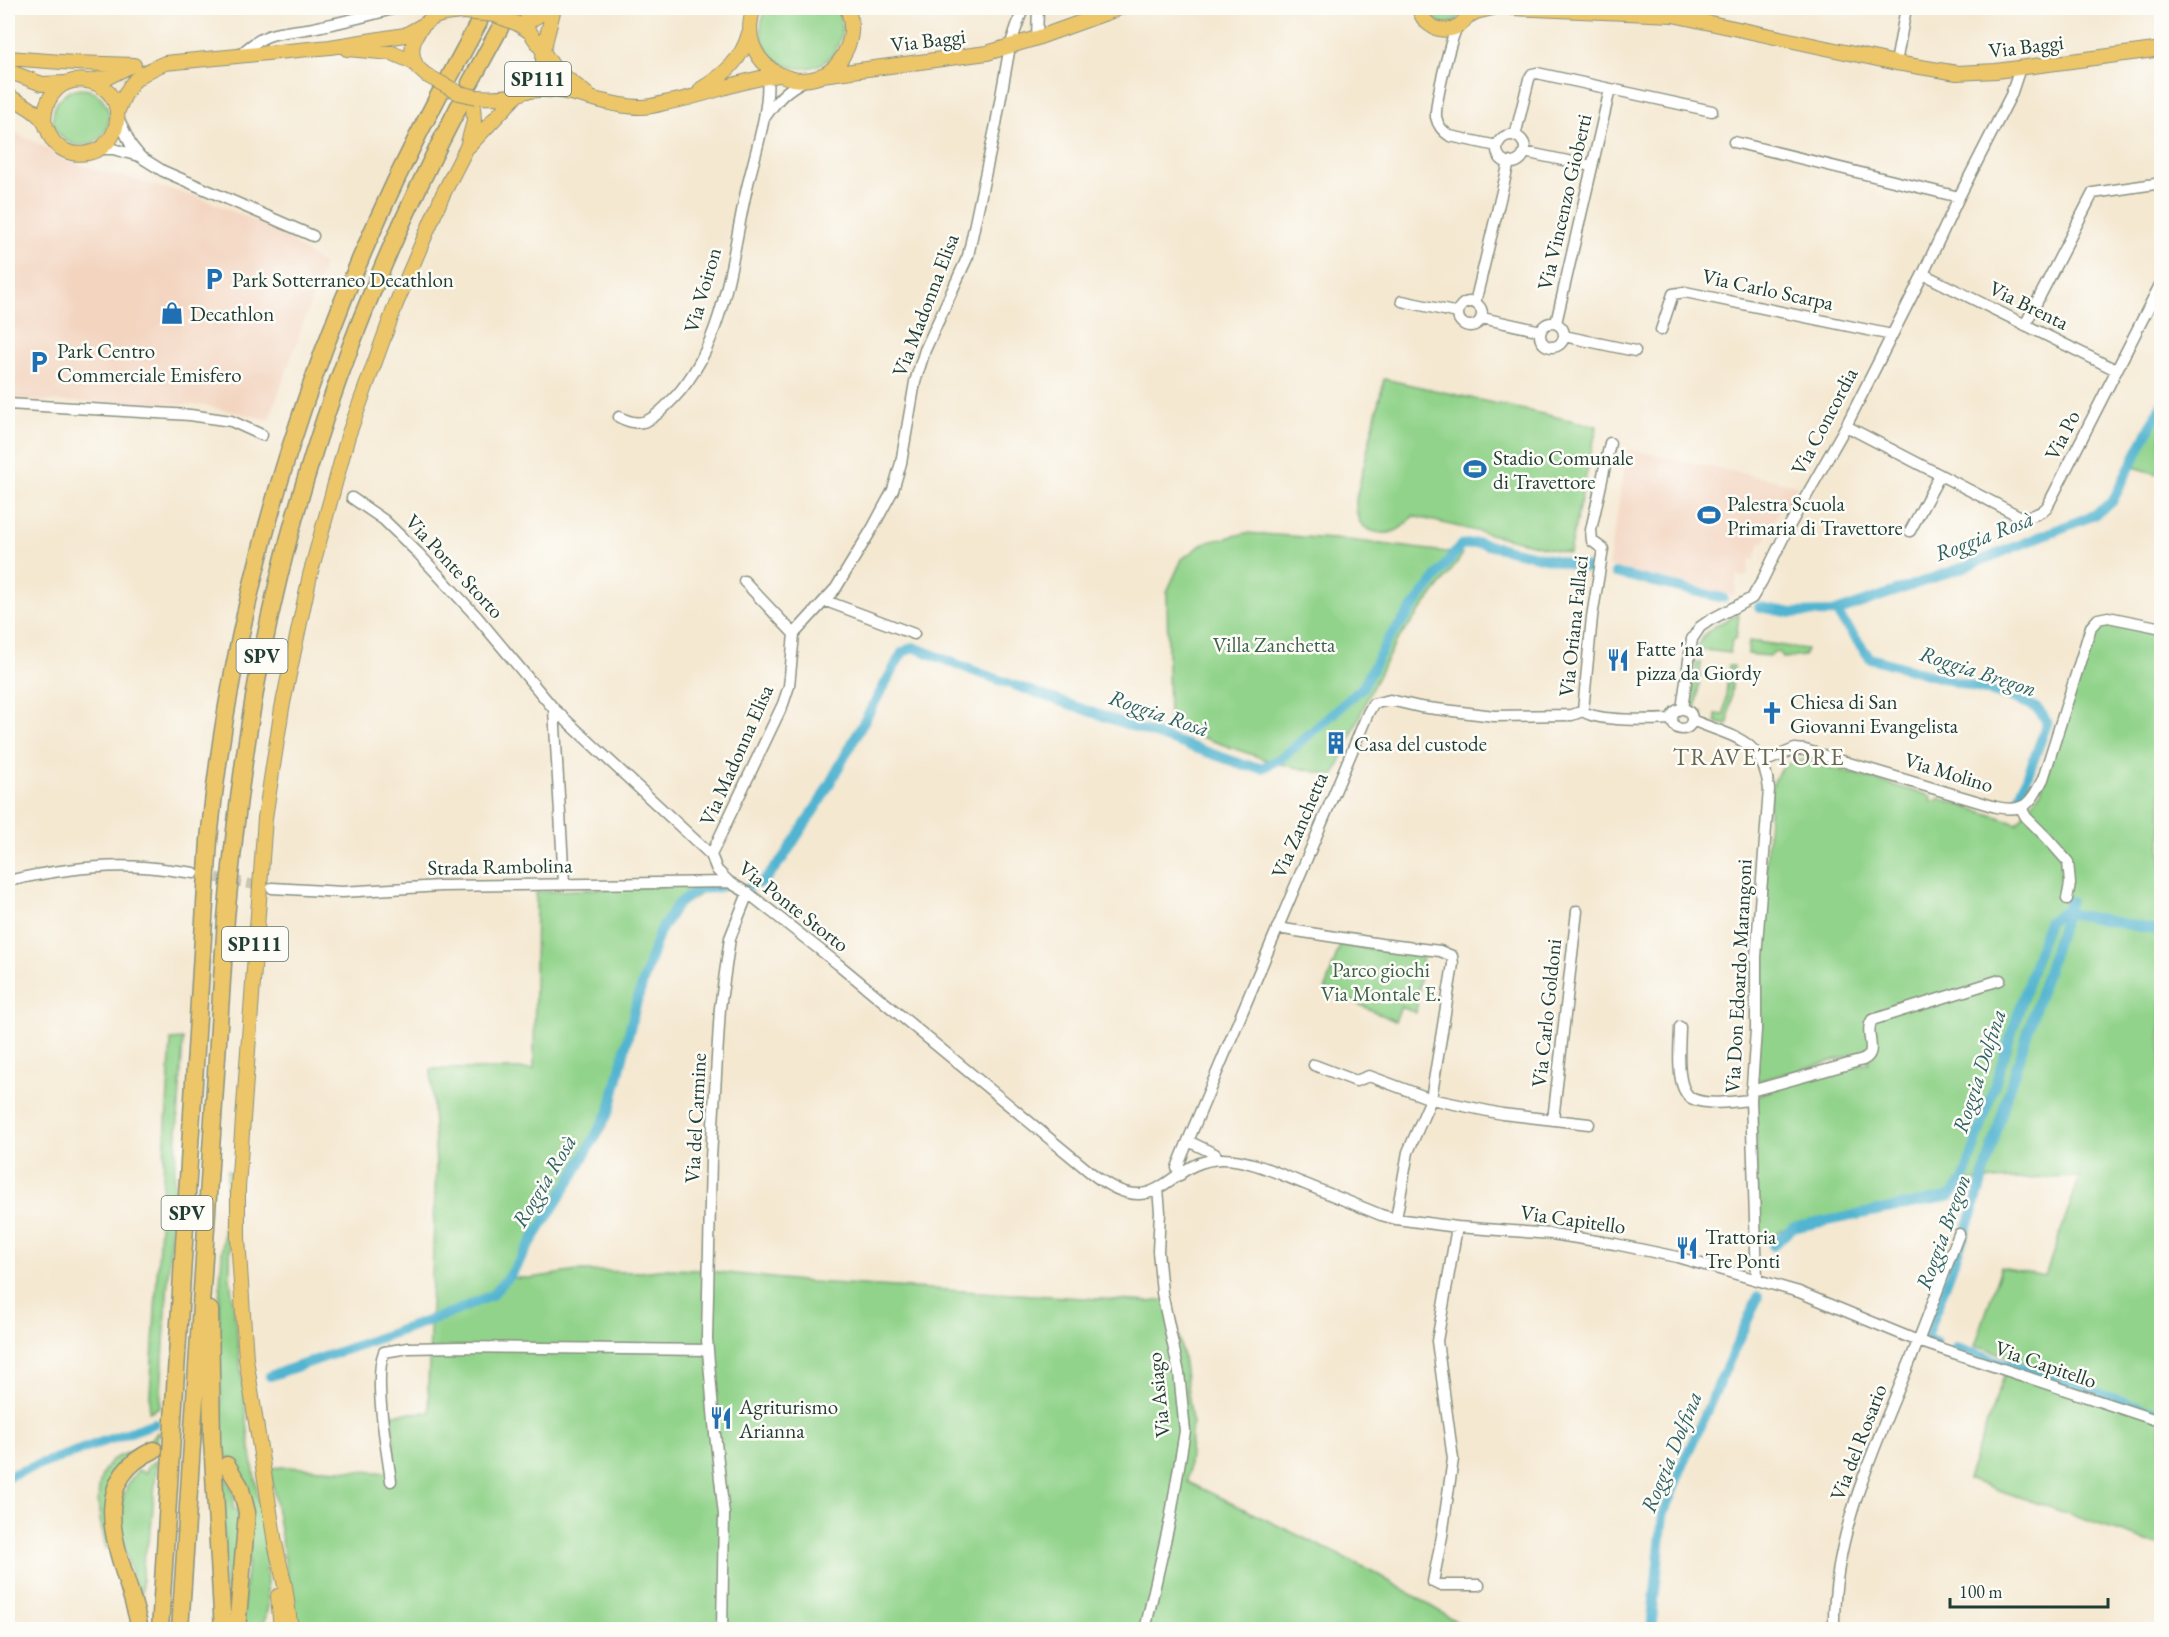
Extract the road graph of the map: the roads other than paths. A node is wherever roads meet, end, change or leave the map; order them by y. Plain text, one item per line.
1 (396, 8) edge
2 (550, 8) edge
3 (554, 8) edge
4 (847, 8) edge
5 (1023, 8) edge
6 (1038, 8) edge
7 (1120, 8) edge
8 (1493, 8) edge
9 (1513, 8) edge
10 (1906, 8) edge
11 (1417, 9) edge
12 (750, 11) edge
13 (1465, 17) edge
14 (512, 19) edge
15 (479, 22) dead end
16 (423, 25) junction
17 (1437, 29) junction
18 (749, 33) junction
19 (1037, 38) junction
20 (1010, 46) junction
21 (330, 47) junction
22 (2162, 49) edge
23 (544, 52) junction
24 (240, 55) junction
25 (8, 57) edge
26 (1447, 57) junction
27 (165, 63) junction
28 (415, 63) junction
29 (1896, 63) junction
30 (134, 65) junction
31 (2020, 68) junction
32 (8, 71) edge
33 (771, 72) junction
34 (450, 76) dead end
35 (815, 77) junction
36 (89, 81) junction
37 (743, 82) junction
38 (65, 83) junction
39 (1610, 88) junction
40 (440, 93) dead end
41 (523, 93) junction
42 (8, 96) edge
43 (468, 97) junction
44 (592, 98) junction
45 (766, 99) junction
46 (681, 101) junction
47 (1712, 111) dead end
48 (118, 116) junction
49 (763, 120) junction
50 (44, 122) junction
51 (1515, 136) junction
52 (1734, 142) dead end
53 (1497, 146) junction
54 (467, 147) junction
55 (99, 149) junction
56 (1524, 152) junction
57 (139, 156) junction
58 (1509, 162) junction
59 (1592, 166) junction
60 (2162, 183) edge
61 (1959, 197) junction
62 (313, 236) dead end
63 (2162, 273) edge
64 (1923, 274) junction
65 (1402, 301) dead end
66 (1475, 303) junction
67 (1458, 313) junction
68 (1482, 318) junction
69 (1556, 323) junction
70 (2025, 325) junction
71 (1661, 330) dead end
72 (1541, 331) junction
73 (1892, 335) junction
74 (1564, 336) junction
75 (1635, 351) dead end
76 (2116, 370) junction
77 (8, 404) edge
78 (619, 417) dead end
79 (1846, 426) junction
80 (262, 435) dead end
81 (1610, 443) dead end
82 (1940, 475) junction
83 (352, 498) dead end
84 (1910, 531) dead end
85 (744, 581) dead end
86 (826, 601) junction
87 (2162, 628) edge
88 (794, 634) junction
89 (914, 634) dead end
90 (1682, 708) junction
91 (555, 709) junction
92 (1583, 711) junction
93 (1671, 719) junction
94 (1692, 720) junction
95 (1763, 762) junction
96 (237, 806) junction
97 (2021, 808) junction
98 (711, 855) junction
99 (194, 873) tunnel mouth
100 (8, 881) edge
101 (729, 882) junction
102 (564, 883) junction
103 (272, 888) tunnel mouth
104 (748, 894) junction
105 (2067, 899) dead end
106 (1577, 911) dead end
107 (1277, 928) junction
108 (2000, 980) dead end
109 (1680, 1027) dead end
110 (1314, 1065) dead end
111 (1751, 1095) junction
112 (1431, 1099) junction
113 (1553, 1120) junction
114 (1589, 1124) dead end
115 (1188, 1141) junction
116 (1218, 1159) junction
117 (1180, 1175) junction
118 (1158, 1189) junction
119 (1396, 1219) junction
120 (1457, 1227) junction
121 (1959, 1234) dead end
122 (1757, 1279) junction
123 (1918, 1341) junction
124 (708, 1350) junction
125 (2162, 1422) edge
126 (154, 1450) dead end
127 (227, 1466) dead end
128 (391, 1481) dead end
129 (275, 1543) junction
130 (1479, 1585) dead end
131 (140, 1629) edge
132 (160, 1629) edge
133 (180, 1629) edge
134 (223, 1629) edge
135 (237, 1629) edge
136 (281, 1629) edge
137 (291, 1629) edge
138 (722, 1629) edge
139 (1144, 1629) edge
140 (1834, 1629) edge

1 - 24 street
2 - 14 main road
3 - 23 main road, SP111
4 - 35 main road
5 - 20 street, Via Madonna Elisa
6 - 19 street
7 - 19 main road, Via Baggi
8 - 13 main road
9 - 29 main road, Via Baggi
10 - 29 street
11 - 17 main road
12 - 18 main road, Via Baggi
13 - 17 main road
13 - 26 street
14 - 16 main road, SP111, bridge
14 - 23 main road, SP111
14 - 43 highway, SPV
15 - 34 highway
16 - 21 main road
16 - 28 main road
17 - 26 street
18 - 33 main road, Via Baggi
18 - 46 main road, Via Baggi
19 - 20 main road, Via Baggi
20 - 35 main road, Via Baggi
20 - 86 street, Via Madonna Elisa
21 - 24 main road
21 - 28 main road
22 - 31 main road, Via Baggi
23 - 41 main road, SP111
23 - 44 main road, Via Baggi
24 - 27 main road
25 - 30 main road
26 - 53 street
27 - 30 main road
27 - 48 main road
28 - 43 main road, bridge
29 - 31 main road, Via Baggi
30 - 36 main road
31 - 61 street, Via Concordia
32 - 38 main road
33 - 35 main road, Via Baggi
33 - 37 main road, Via Baggi
33 - 45 street, Via Voiron
35 - 49 street, Via Voiron
36 - 38 main road
36 - 48 main road
37 - 45 street
37 - 46 main road, Via Baggi
38 - 50 main road
39 - 47 street
39 - 51 street
39 - 59 street, Via Vincenzo Gioberti
40 - 132 highway, SPV
41 - 43 main road, SP111
41 - 44 main road, Via Baggi
41 - 54 main road, SP111
42 - 50 main road
43 - 54 main road, SP111
43 - 96 highway, SPV
44 - 46 main road, Via Baggi
45 - 49 street, Via Voiron
48 - 55 main road
48 - 57 street
49 - 78 street, Via Voiron
50 - 55 main road
51 - 53 street
51 - 56 street
52 - 61 street
53 - 58 street
54 - 129 main road, SP111
55 - 57 street
56 - 58 street
56 - 59 street
57 - 62 street
58 - 66 street
59 - 69 street, Via Vincenzo Gioberti
60 - 70 street
61 - 64 street, Via Concordia
63 - 76 street, Via Po
64 - 70 street, Via Brenta
64 - 73 street, Via Concordia
65 - 67 street
66 - 67 street
66 - 68 street
67 - 68 street
68 - 72 street
69 - 72 street
69 - 74 street
70 - 76 street, Via Brenta
71 - 73 street, Via Carlo Scarpa
72 - 74 street
73 - 79 street, Via Concordia
74 - 75 street
76 - 82 street, Via Po
77 - 80 street
79 - 82 street, Via Po
79 - 90 street, Via Concordia
81 - 92 street, Via Oriana Fallaci
82 - 84 street
83 - 91 street, Via Ponte Storto
85 - 88 street
86 - 88 street, Via Madonna Elisa
86 - 89 street
87 - 97 street
88 - 98 street, Via Madonna Elisa
90 - 93 street
90 - 94 street
91 - 98 street, Via Ponte Storto
91 - 102 street
92 - 93 street, Via Zanchetta
92 - 107 street, Via Zanchetta
93 - 94 street
94 - 95 street
95 - 97 street, Via Molino
95 - 111 street, Via Don Edoardo Marangoni
96 - 133 highway, SPV
96 - 134 highway
97 - 105 street
98 - 101 street, Via Ponte Storto
99 - 100 street
101 - 102 street, Strada Rambolina
101 - 104 street, Via Ponte Storto
102 - 103 street, Strada Rambolina
104 - 118 street, Via Ponte Storto
104 - 124 street, Via del Carmine
106 - 113 street, Via Carlo Goldoni
107 - 112 street
107 - 115 street, Via Zanchetta
108 - 111 street
109 - 111 street
110 - 112 street, Via Carlo Goldoni
111 - 122 street, Via Don Edoardo Marangoni
112 - 113 street, Via Carlo Goldoni
112 - 119 street
113 - 114 street, Via Carlo Goldoni
115 - 116 street, Via Capitello
115 - 117 street, Via Zanchetta
116 - 117 street, Via Capitello
116 - 119 street, Via Capitello
117 - 118 street, Via Ponte Storto
118 - 139 street, Via Asiago
119 - 120 street, Via Capitello
120 - 122 street, Via Capitello
120 - 130 street
121 - 123 street
122 - 123 street, Via Capitello
123 - 125 street, Via Capitello
123 - 140 street, Via del Rosario
124 - 128 street
124 - 138 street, Via del Carmine
126 - 131 highway
127 - 135 highway
129 - 136 main road, SP111
129 - 137 main road, SP111

